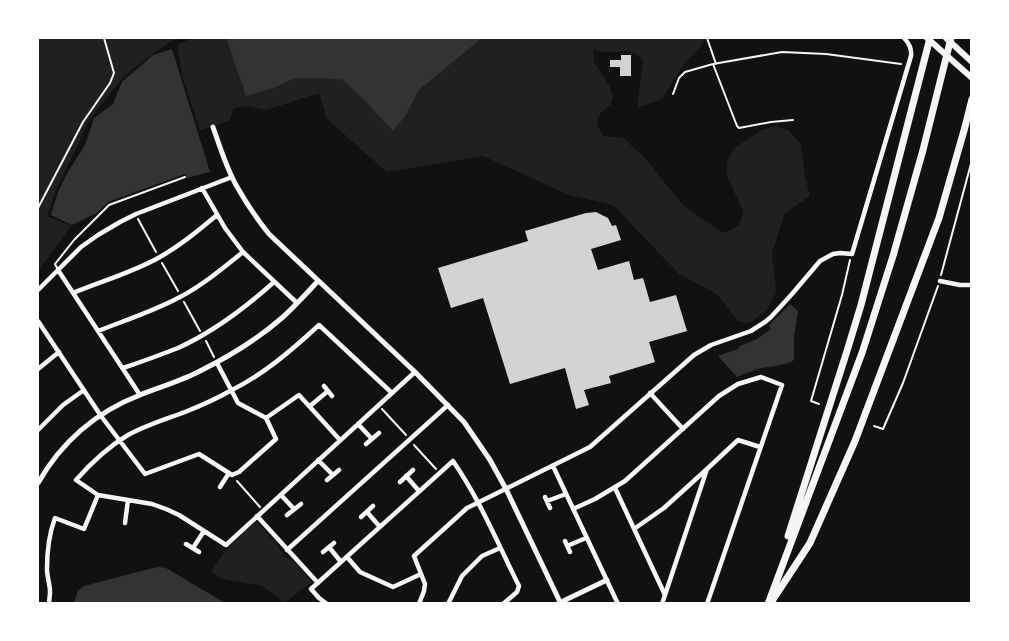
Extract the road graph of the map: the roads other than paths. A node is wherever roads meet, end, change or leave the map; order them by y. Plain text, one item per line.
1 (904, 38) edge
2 (929, 38) edge
3 (946, 38) edge
4 (951, 38) edge
5 (972, 62) edge
6 (972, 78) edge
7 (972, 99) edge
8 (213, 127) dead end
9 (185, 177) dead end
10 (232, 177) junction
11 (202, 188) junction
12 (217, 215) junction
13 (243, 252) junction
14 (58, 270) junction
15 (318, 281) junction
16 (940, 281) road end
17 (274, 282) junction
18 (972, 285) edge
19 (38, 290) edge
20 (73, 292) junction
21 (297, 303) junction
22 (38, 321) edge
23 (98, 331) junction
24 (59, 352) junction
25 (217, 363) junction
26 (38, 368) edge
27 (123, 368) junction
28 (415, 372) junction
29 (324, 386) dead end
30 (84, 390) junction
31 (232, 391) junction
32 (328, 391) junction
33 (392, 393) junction
34 (650, 394) junction
35 (140, 395) junction
36 (332, 396) dead end
37 (448, 405) junction
38 (310, 406) junction
39 (101, 416) junction
40 (266, 418) junction
41 (358, 424) junction
42 (684, 429) junction
43 (38, 430) edge
44 (379, 433) dead end
45 (372, 439) junction
46 (340, 440) junction
47 (120, 441) junction
48 (366, 444) dead end
49 (760, 447) junction
50 (318, 460) junction
51 (553, 466) junction
52 (706, 469) junction
53 (339, 470) dead end
54 (413, 470) dead end
55 (231, 473) junction
56 (333, 475) junction
57 (406, 476) junction
58 (327, 480) dead end
59 (400, 482) dead end
60 (38, 483) edge
61 (220, 487) dead end
62 (615, 488) junction
63 (506, 489) junction
64 (419, 491) junction
65 (566, 494) junction
66 (98, 495) junction
67 (280, 495) junction
68 (128, 500) junction
69 (478, 502) junction
70 (301, 504) dead end
71 (373, 506) dead end
72 (550, 508) dead end
73 (294, 509) junction
74 (573, 509) junction
75 (367, 512) junction
76 (287, 515) dead end
77 (256, 516) junction
78 (361, 517) dead end
79 (125, 523) dead end
80 (380, 527) junction
81 (634, 529) junction
82 (204, 531) junction
83 (586, 538) junction
84 (334, 542) dead end
85 (186, 544) dead end
86 (329, 547) junction
87 (193, 548) junction
88 (500, 548) junction
89 (287, 550) junction
90 (199, 552) dead end
91 (323, 552) dead end
92 (570, 552) dead end
93 (347, 557) junction
94 (341, 562) junction
95 (422, 574) junction
96 (607, 580) junction
97 (318, 583) junction
98 (665, 595) junction
99 (419, 603) edge
100 (560, 603) edge
101 (49, 604) edge
102 (327, 604) edge
103 (448, 604) edge
104 (503, 604) edge
105 (618, 604) edge
106 (662, 604) edge
107 (707, 604) edge
108 (768, 604) edge

1 - 34 street
2 - 6 main road
2 - 108 highway
3 - 5 main road
4 - 108 highway
7 - 108 highway
8 - 10 street
9 - 14 lane
10 - 11 street
10 - 15 street
11 - 12 street
11 - 14 street
12 - 13 street
12 - 20 street
13 - 17 street
13 - 23 street
14 - 19 street
14 - 20 street
15 - 21 street
15 - 28 street
16 - 18 street
17 - 21 street
17 - 27 street
20 - 23 street
21 - 25 street
22 - 24 street
23 - 27 street
24 - 26 street
24 - 30 street
25 - 31 street
25 - 35 street
27 - 35 street
28 - 33 street
28 - 37 street
29 - 32 street
30 - 39 street
30 - 43 street
31 - 33 street
31 - 40 street
31 - 47 street
32 - 36 street
32 - 38 street
33 - 41 street
34 - 42 street
34 - 51 street
35 - 39 street
37 - 63 street
37 - 89 street
38 - 40 street
38 - 46 street
39 - 47 street
39 - 60 street
40 - 55 street
41 - 45 street
41 - 46 street
42 - 49 street
42 - 62 street
44 - 45 street
45 - 48 street
46 - 50 street
47 - 55 street
47 - 66 street
49 - 52 street
49 - 107 street
50 - 56 street
50 - 67 street
51 - 63 street
51 - 65 street
52 - 81 street
52 - 98 street
53 - 56 street
54 - 57 street
55 - 61 street
56 - 58 street
57 - 59 street
57 - 64 street
62 - 74 street
62 - 81 street
63 - 69 street
63 - 100 street
64 - 69 street
64 - 80 street
65 - 72 street
65 - 74 street
66 - 68 street
66 - 101 street
67 - 73 street
67 - 77 street
68 - 79 street
68 - 82 street
69 - 88 street
69 - 95 street
70 - 73 street
71 - 75 street
73 - 76 street
74 - 83 street
75 - 78 street
75 - 80 street
77 - 82 street
77 - 89 street
80 - 93 street
81 - 98 street
82 - 87 street
83 - 92 street
83 - 96 street
84 - 86 street
85 - 87 street
86 - 91 street
86 - 94 street
87 - 90 street
88 - 103 street
88 - 104 street
89 - 97 street
93 - 94 street
93 - 95 street
94 - 97 street
95 - 99 street
96 - 100 street
96 - 105 street
97 - 102 street
98 - 106 street

